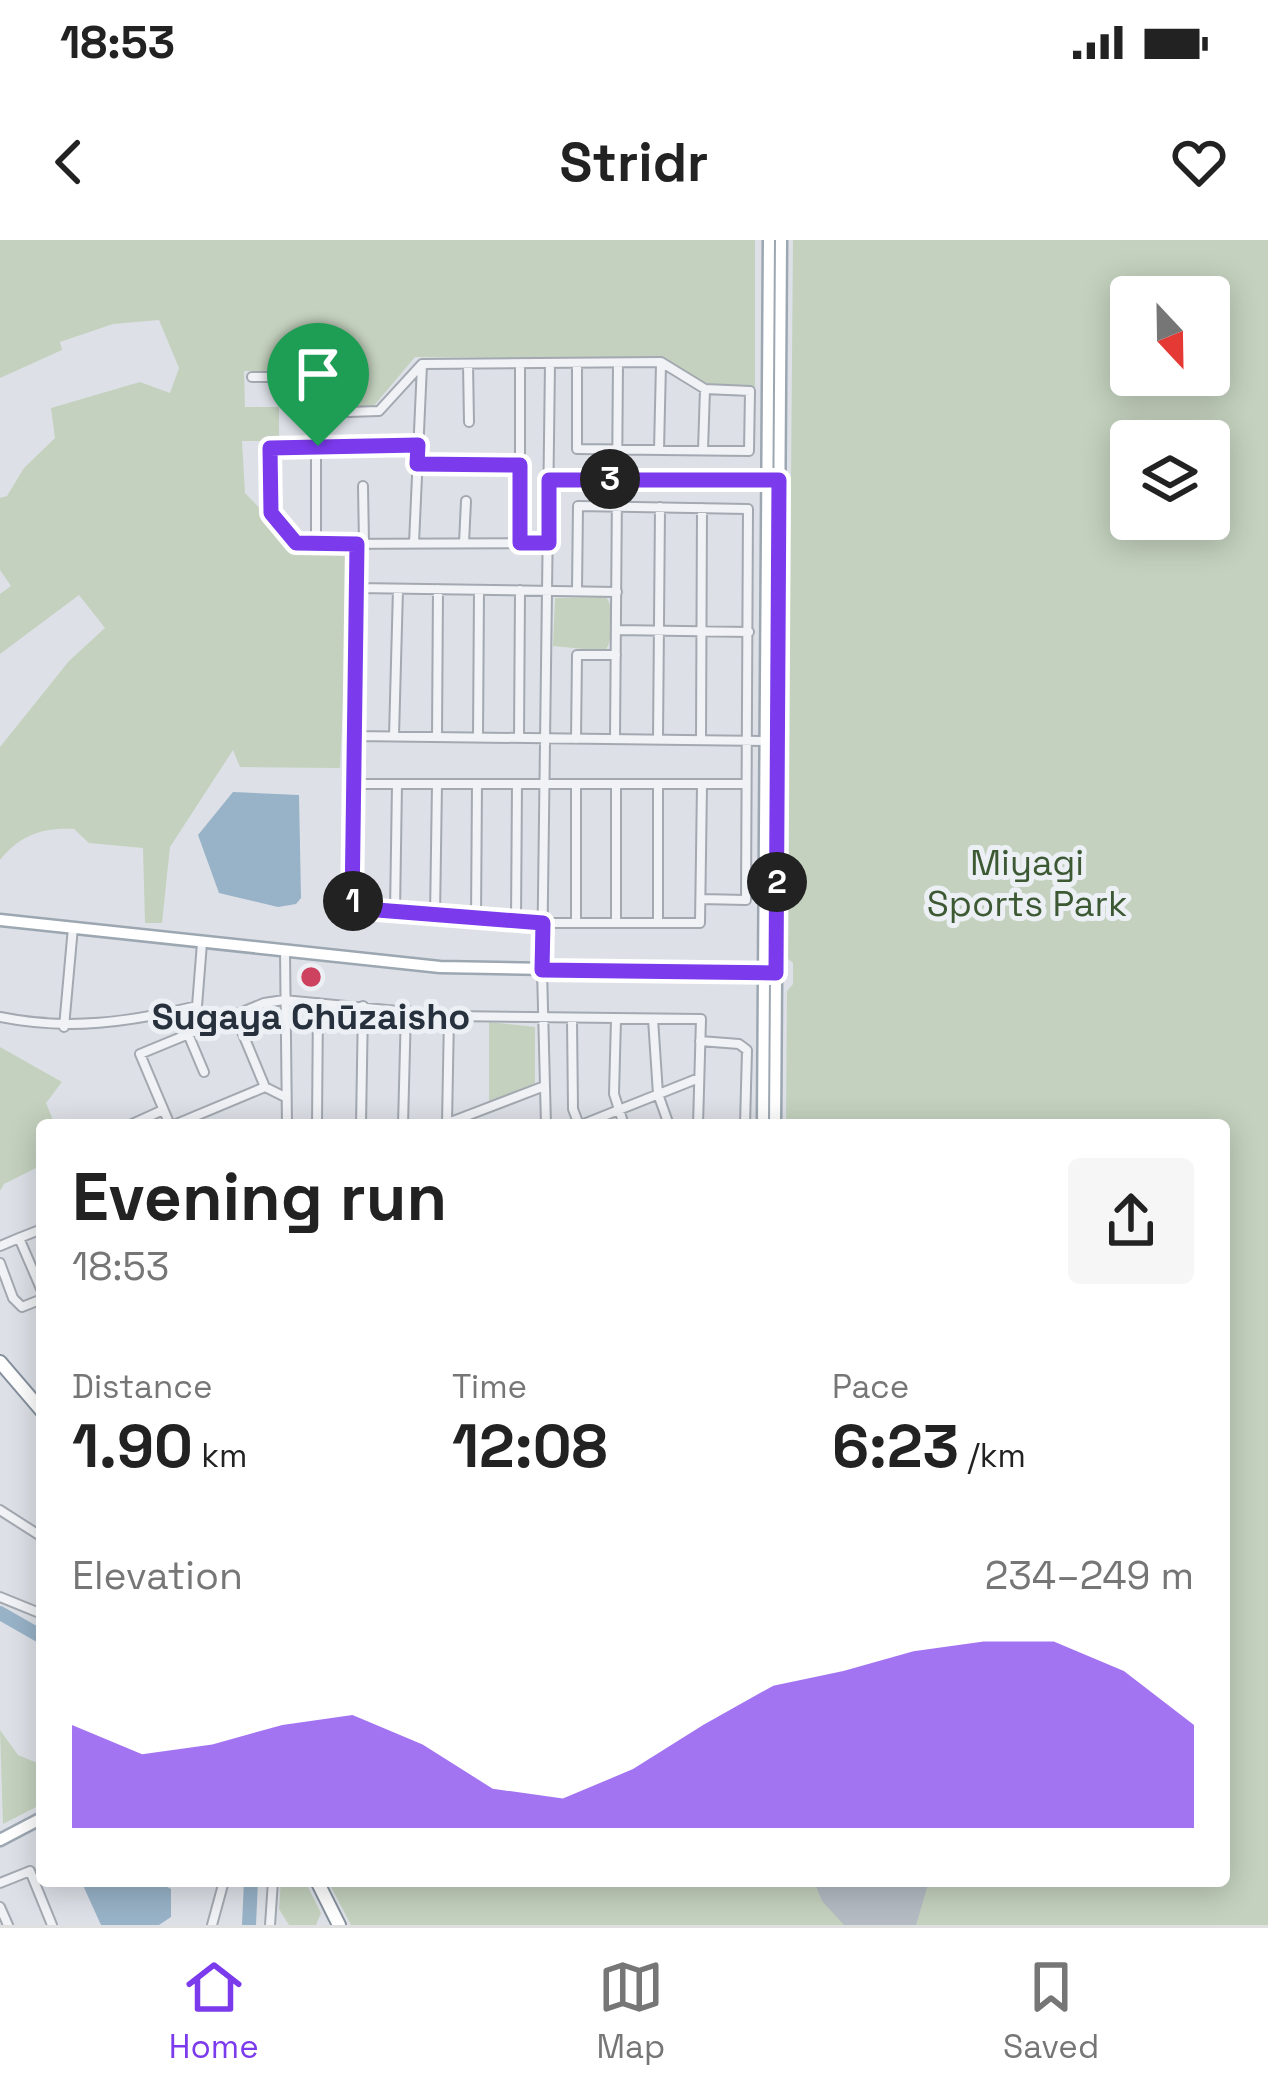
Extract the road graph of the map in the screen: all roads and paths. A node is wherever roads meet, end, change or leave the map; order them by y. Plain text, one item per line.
1 (769, 240) edge
2 (781, 240) edge
3 (661, 362) junction
4 (577, 363) junction
5 (619, 363) junction
6 (422, 364) junction
7 (468, 364) junction
8 (520, 364) junction
9 (550, 364) junction
10 (252, 377) dead end
11 (705, 389) junction
12 (316, 413) junction
13 (469, 422) dead end
14 (418, 445) junction
15 (318, 446) junction
16 (619, 449) junction
17 (659, 450) junction
18 (703, 450) junction
19 (417, 464) junction
20 (520, 465) junction
21 (619, 479) junction
22 (549, 480) junction
23 (773, 480) junction
24 (363, 486) dead end
25 (466, 500) dead end
26 (618, 506) junction
27 (660, 507) junction
28 (702, 508) junction
29 (414, 543) junction
30 (464, 543) junction
31 (520, 543) junction
32 (549, 543) junction
33 (316, 544) junction
34 (361, 544) junction
35 (357, 588) junction
36 (398, 589) junction
37 (439, 590) junction
38 (479, 590) junction
39 (520, 590) junction
40 (549, 591) junction
41 (577, 591) junction
42 (617, 592) junction
43 (616, 630) junction
44 (659, 630) junction
45 (701, 631) junction
46 (749, 632) junction
47 (616, 655) junction
48 (355, 736) junction
49 (394, 736) junction
50 (437, 737) junction
51 (478, 737) junction
52 (519, 738) junction
53 (548, 738) junction
54 (576, 739) junction
55 (615, 739) junction
56 (658, 739) junction
57 (701, 739) junction
58 (746, 740) junction
59 (766, 740) junction
60 (354, 784) junction
61 (397, 784) junction
62 (437, 784) junction
63 (477, 784) junction
64 (517, 784) junction
65 (547, 784) junction
66 (576, 784) junction
67 (616, 784) junction
68 (658, 784) junction
69 (702, 784) junction
70 (746, 784) junction
71 (701, 899) junction
72 (395, 912) junction
73 (435, 916) junction
74 (476, 919) junction
75 (0, 920) edge
76 (516, 921) junction
77 (543, 923) junction
78 (576, 923) junction
79 (616, 923) junction
80 (658, 923) junction
81 (73, 927) junction
82 (202, 943) junction
83 (285, 952) junction
84 (542, 970) junction
85 (770, 973) junction
86 (284, 1000) junction
87 (318, 1003) junction
88 (363, 1006) junction
89 (406, 1010) junction
90 (235, 1015) junction
91 (448, 1016) junction
92 (0, 1017) edge
93 (572, 1019) junction
94 (616, 1019) junction
95 (653, 1019) junction
96 (542, 1020) junction
97 (64, 1028) junction
98 (188, 1034) junction
99 (700, 1041) junction
100 (204, 1072) dead end
101 (699, 1078) junction
102 (265, 1087) junction
103 (542, 1087) junction
104 (658, 1094) junction
105 (286, 1098) junction
106 (164, 1110) junction
107 (619, 1110) junction
108 (144, 1119) edge
109 (169, 1119) edge
110 (187, 1119) edge
111 (287, 1119) edge
112 (317, 1119) edge
113 (361, 1119) edge
114 (403, 1119) edge
115 (445, 1119) edge
116 (458, 1119) edge
117 (545, 1119) edge
118 (578, 1119) edge
119 (596, 1119) edge
120 (623, 1119) edge
121 (667, 1119) edge
122 (698, 1119) edge
123 (745, 1119) edge
124 (763, 1119) edge
125 (775, 1119) edge
126 (36, 1231) edge
127 (19, 1238) junction
128 (0, 1246) edge
129 (0, 1263) edge
130 (36, 1280) edge
131 (36, 1299) edge
132 (0, 1362) edge
133 (36, 1404) edge
134 (0, 1510) edge
135 (36, 1533) edge
136 (0, 1597) edge
137 (36, 1612) edge
138 (36, 1821) edge
139 (0, 1840) edge
140 (0, 1883) edge
141 (36, 1886) edge
142 (37, 1887) edge
143 (222, 1887) edge
144 (273, 1887) edge
145 (320, 1887) edge
146 (0, 1906) edge
147 (8, 1925) edge
148 (52, 1925) edge
149 (212, 1925) edge
150 (270, 1925) edge
151 (339, 1925) edge

1 - 23 main road
2 - 23 main road
3 - 5 street
3 - 11 street
3 - 17 street
4 - 5 street
4 - 9 street
4 - 16 street
5 - 16 street
6 - 7 street
6 - 12 street
6 - 14 street
7 - 8 street
7 - 13 street
8 - 9 street
8 - 20 street
9 - 22 street
10 - 12 street
11 - 18 street
11 - 18 street
12 - 15 street
14 - 15 street
14 - 19 street
15 - 33 street
15 - 33 street
16 - 17 street
16 - 21 street
17 - 18 street
19 - 20 street
19 - 29 street
20 - 31 street
21 - 22 street
21 - 23 street
21 - 26 street
22 - 32 street
23 - 59 main road
23 - 85 main road
24 - 34 street
25 - 30 street
26 - 27 street
26 - 41 street
26 - 42 street
27 - 28 street
27 - 44 street
28 - 45 street
28 - 46 street
29 - 30 street
29 - 34 street
30 - 31 street
31 - 32 street
32 - 40 street
33 - 34 street
34 - 35 street
35 - 36 street
35 - 48 street
36 - 37 street
36 - 49 street
37 - 38 street
37 - 50 street
38 - 39 street
38 - 51 street
39 - 40 street
39 - 52 street
40 - 41 street
40 - 53 street
41 - 42 street
42 - 43 street
43 - 44 street
43 - 47 street
44 - 45 street
44 - 56 street
45 - 46 street
45 - 57 street
46 - 58 street
47 - 54 street
47 - 55 street
48 - 49 street
48 - 60 street
49 - 50 street
50 - 51 street
51 - 52 street
52 - 53 street
53 - 54 street
53 - 65 street
54 - 55 street
55 - 56 street
56 - 57 street
57 - 58 street
58 - 59 street
58 - 70 street
59 - 85 main road
60 - 61 street
60 - 72 street
61 - 62 street
61 - 72 street
62 - 63 street
62 - 73 street
63 - 64 street
63 - 74 street
64 - 65 street
64 - 76 street
65 - 66 street
65 - 77 street
66 - 67 street
66 - 78 street
67 - 68 street
67 - 79 street
68 - 69 street
68 - 80 street
69 - 70 street
69 - 71 street
70 - 71 street
71 - 80 street
72 - 73 street
73 - 74 street
74 - 76 street
75 - 81 main road
76 - 77 street
77 - 78 street
77 - 84 street
78 - 79 street
79 - 80 street
81 - 82 main road
81 - 97 street
82 - 83 main road
82 - 97 street
83 - 84 main road
83 - 86 street
84 - 85 main road
84 - 96 street
85 - 124 main road
85 - 125 main road
86 - 87 street
86 - 90 street
86 - 105 street
87 - 88 street
87 - 112 street
88 - 89 street
88 - 113 street
89 - 91 street
89 - 114 street
90 - 98 street
90 - 102 street
91 - 96 street
91 - 115 street
92 - 97 street
93 - 94 street
93 - 96 street
93 - 118 street
94 - 95 street
94 - 107 street
95 - 99 street
95 - 104 street
96 - 103 street
98 - 100 street
98 - 106 street
99 - 101 street
99 - 123 street
101 - 104 street
101 - 122 street
102 - 105 street
102 - 110 street
103 - 116 street
103 - 117 street
104 - 107 street
104 - 121 street
105 - 111 street
106 - 108 street
106 - 109 street
107 - 119 street
107 - 120 street
126 - 127 street
127 - 128 street
127 - 130 street
129 - 131 street
132 - 133 highway
134 - 135 street
136 - 137 street
138 - 139 main road
140 - 141 street
142 - 148 street
143 - 149 street
144 - 150 street
145 - 151 highway
146 - 147 street

